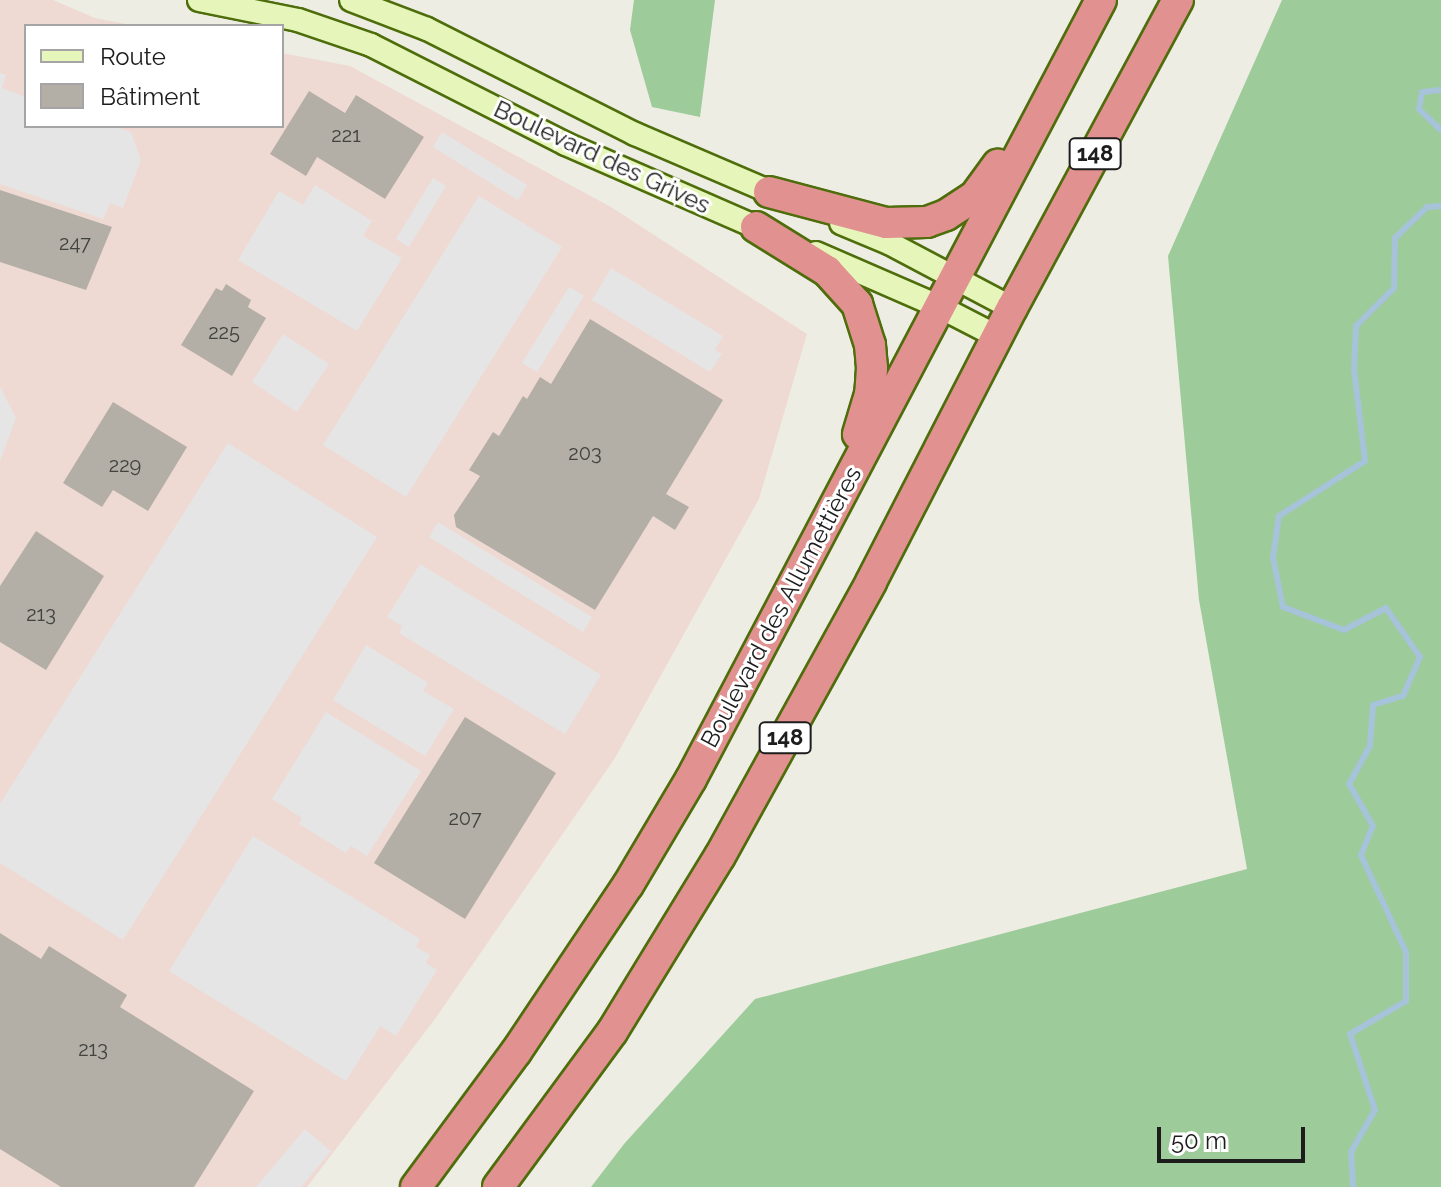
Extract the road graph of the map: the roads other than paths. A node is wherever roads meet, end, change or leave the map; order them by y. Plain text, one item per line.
1 (199, 0) edge
2 (351, 0) edge
3 (1101, 0) edge
4 (1178, 0) edge
5 (1076, 46) junction
6 (769, 192) junction
7 (756, 227) junction
8 (956, 278) junction
9 (940, 307) junction
10 (1012, 308) junction
11 (998, 337) junction
12 (831, 512) junction
13 (416, 1187) edge
14 (498, 1187) edge

1 - 7 street, Boulevard des Grives
2 - 6 street, Boulevard des Grives
3 - 5 highway, Boulevard des Allumettières / 148
4 - 10 highway, 148
5 - 6 highway
5 - 8 highway, Boulevard des Allumettières / 148
6 - 8 street, Boulevard des Grives
7 - 9 street, Boulevard des Grives
7 - 12 highway
8 - 9 highway, Boulevard des Allumettières / 148
8 - 10 street, Boulevard des Grives
9 - 11 street, Boulevard des Grives
9 - 12 highway, Boulevard des Allumettières / 148
10 - 11 highway, 148
11 - 14 highway, 148
12 - 13 highway, Boulevard des Allumettières / 148

